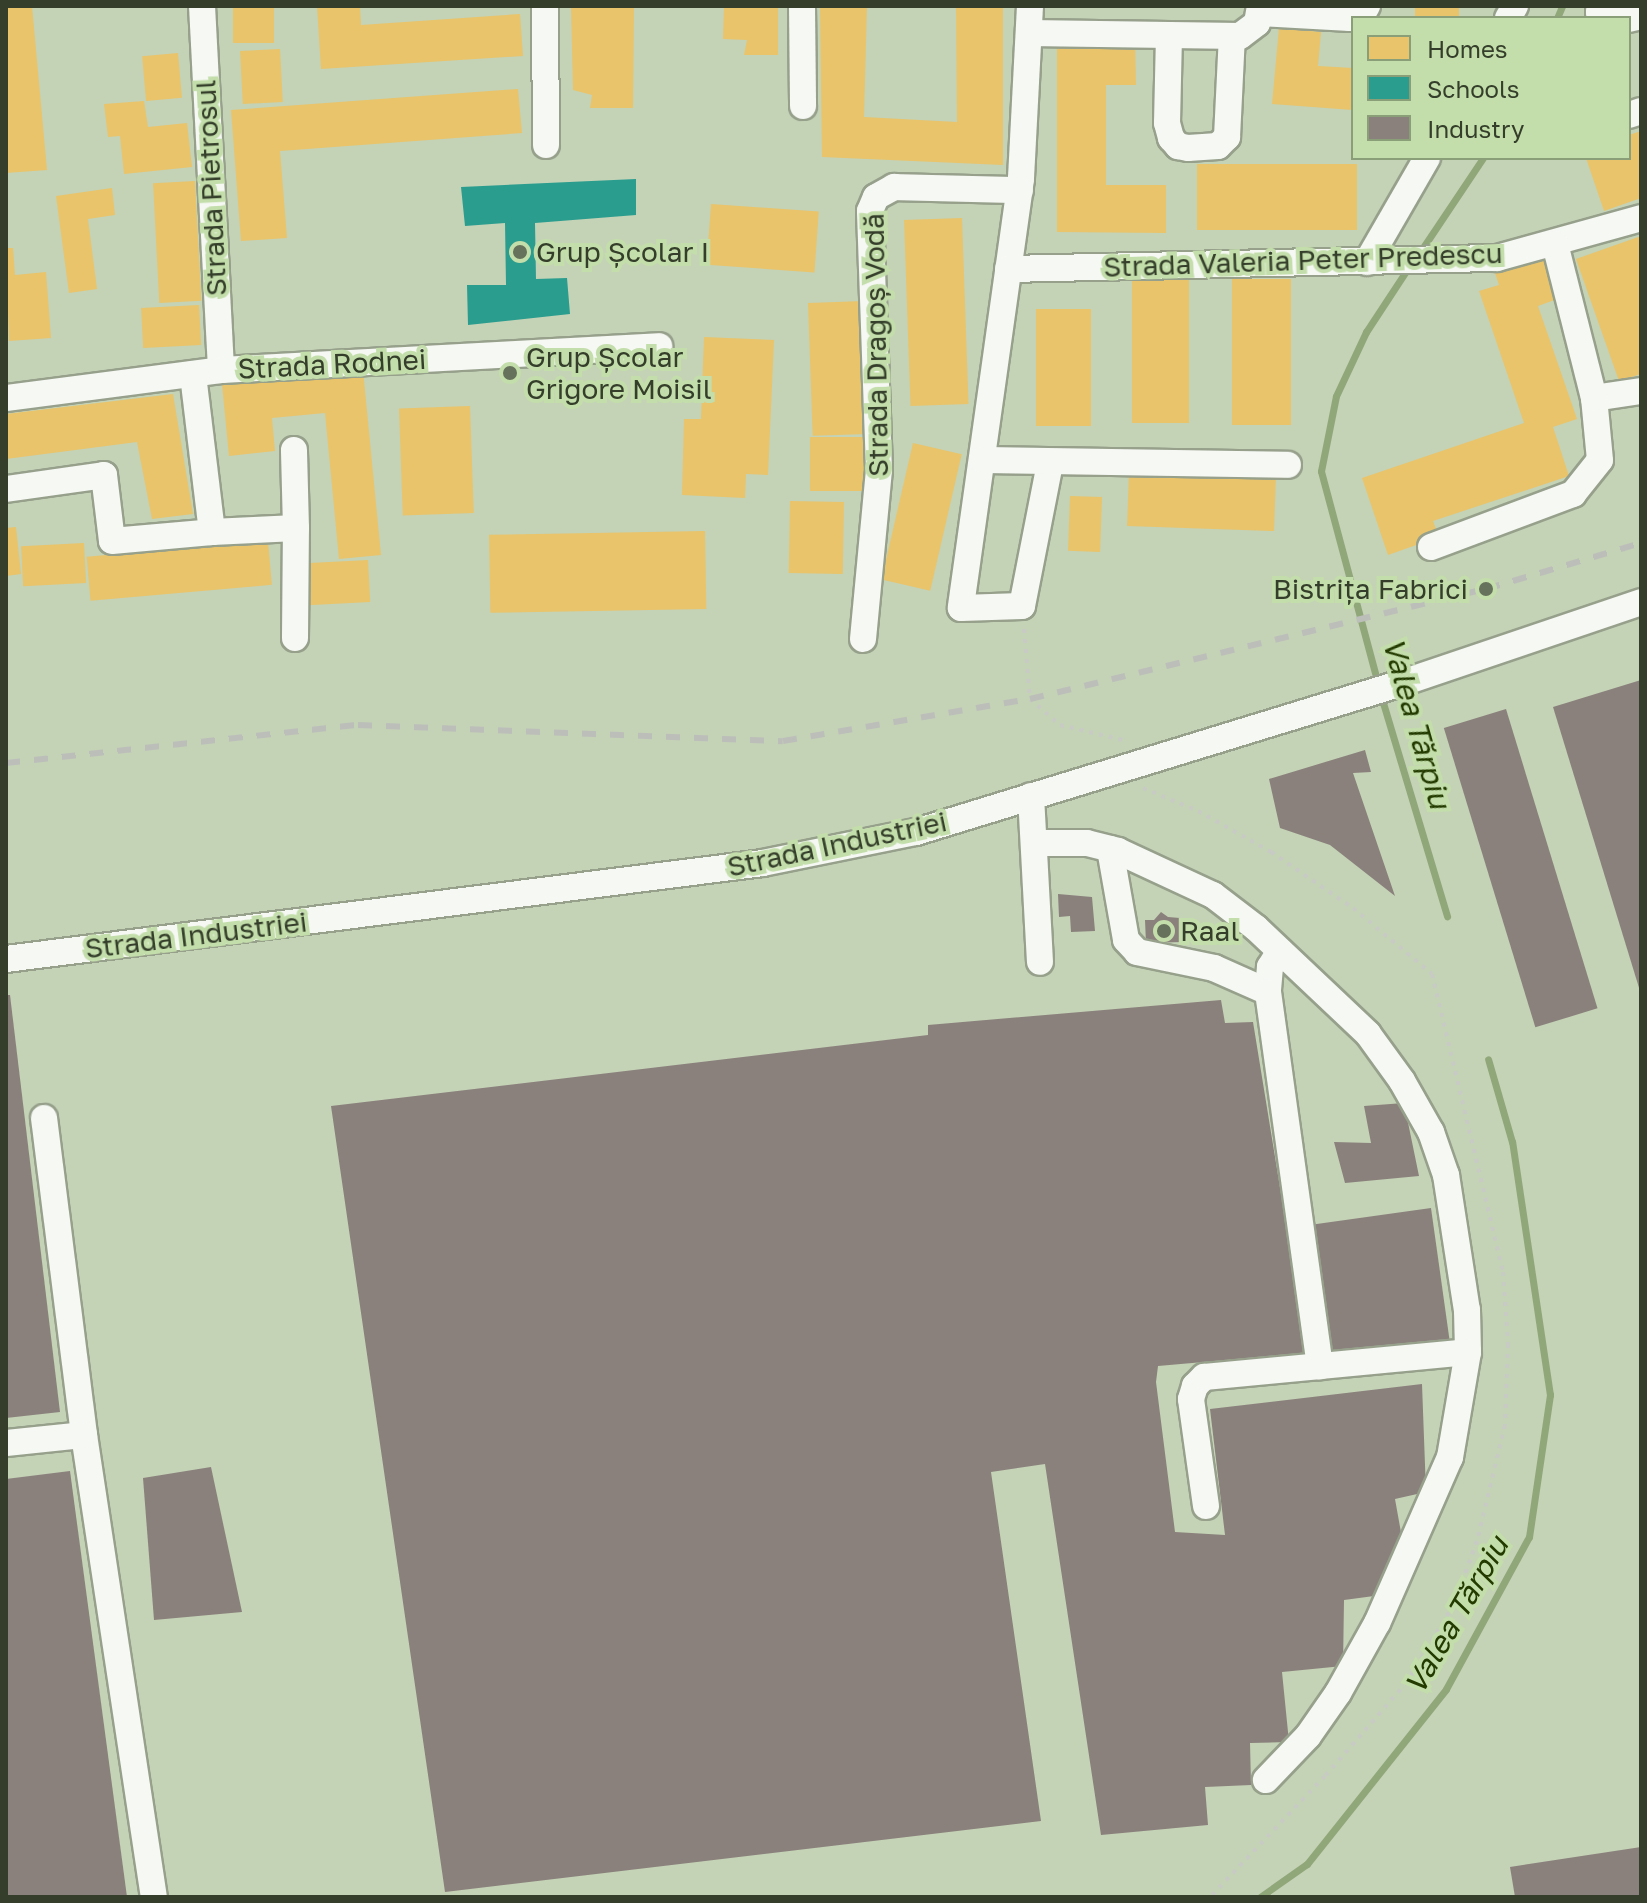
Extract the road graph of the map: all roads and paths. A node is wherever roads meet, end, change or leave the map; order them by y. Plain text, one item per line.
1 (202, 6) edge
2 (545, 6) edge
3 (802, 6) edge
4 (1030, 6) edge
5 (1260, 10) edge
6 (1351, 18) edge
7 (1029, 33) junction
8 (1169, 35) junction
9 (1232, 36) junction
10 (803, 106) dead end
11 (546, 145) dead end
12 (1426, 160) edge
13 (1020, 190) junction
14 (1641, 218) edge
15 (1555, 244) junction
16 (1367, 262) junction
17 (1008, 269) junction
18 (659, 346) dead end
19 (221, 370) junction
20 (193, 374) junction
21 (1641, 391) edge
22 (6, 398) edge
23 (1594, 398) junction
24 (294, 450) dead end
25 (982, 460) junction
26 (1050, 463) junction
27 (1288, 465) dead end
28 (6, 489) edge
29 (296, 528) junction
30 (212, 532) junction
31 (1431, 547) dead end
32 (1641, 602) edge
33 (1022, 606) junction
34 (295, 638) dead end
35 (863, 639) dead end
36 (1129, 741) dead end
37 (1104, 772) junction
38 (1031, 796) junction
39 (1034, 843) junction
40 (1110, 849) junction
41 (1280, 951) junction
42 (6, 959) edge
43 (1040, 962) dead end
44 (1268, 992) junction
45 (44, 1118) dead end
46 (1468, 1352) junction
47 (1320, 1366) junction
48 (84, 1435) junction
49 (6, 1443) edge
50 (1206, 1506) dead end
51 (1266, 1780) dead end
52 (154, 1897) edge
53 (1210, 1897) edge

1 - 19 street, Strada Pietrosul
2 - 11 street
3 - 10 street
4 - 7 street
5 - 6 street
5 - 9 street
7 - 8 street
7 - 13 street
8 - 9 street
8 - 9 street
12 - 16 street
13 - 17 street
13 - 35 street, Strada Dragoș Vodă
14 - 15 street, Strada Valeria Peter Predescu
15 - 16 street, Strada Valeria Peter Predescu
15 - 23 street
16 - 17 street, Strada Valeria Peter Predescu
17 - 25 street
18 - 19 street, Strada Rodnei
19 - 20 street, Strada Rodnei
20 - 22 street, Strada Rodnei
20 - 30 street
21 - 23 street
23 - 31 street
24 - 29 street
25 - 26 street
25 - 33 street
26 - 27 street
26 - 33 street
28 - 30 street
29 - 30 street
29 - 34 street
32 - 37 street, Strada Industriei
33 - 36 path
37 - 38 street, Strada Industriei
37 - 53 path
38 - 39 street
38 - 42 street, Strada Industriei
39 - 40 street
39 - 43 street
40 - 41 street
40 - 44 street
41 - 44 street
41 - 46 street
44 - 47 street
45 - 48 street
46 - 47 street
46 - 51 street
47 - 50 street
48 - 49 street
48 - 52 street

